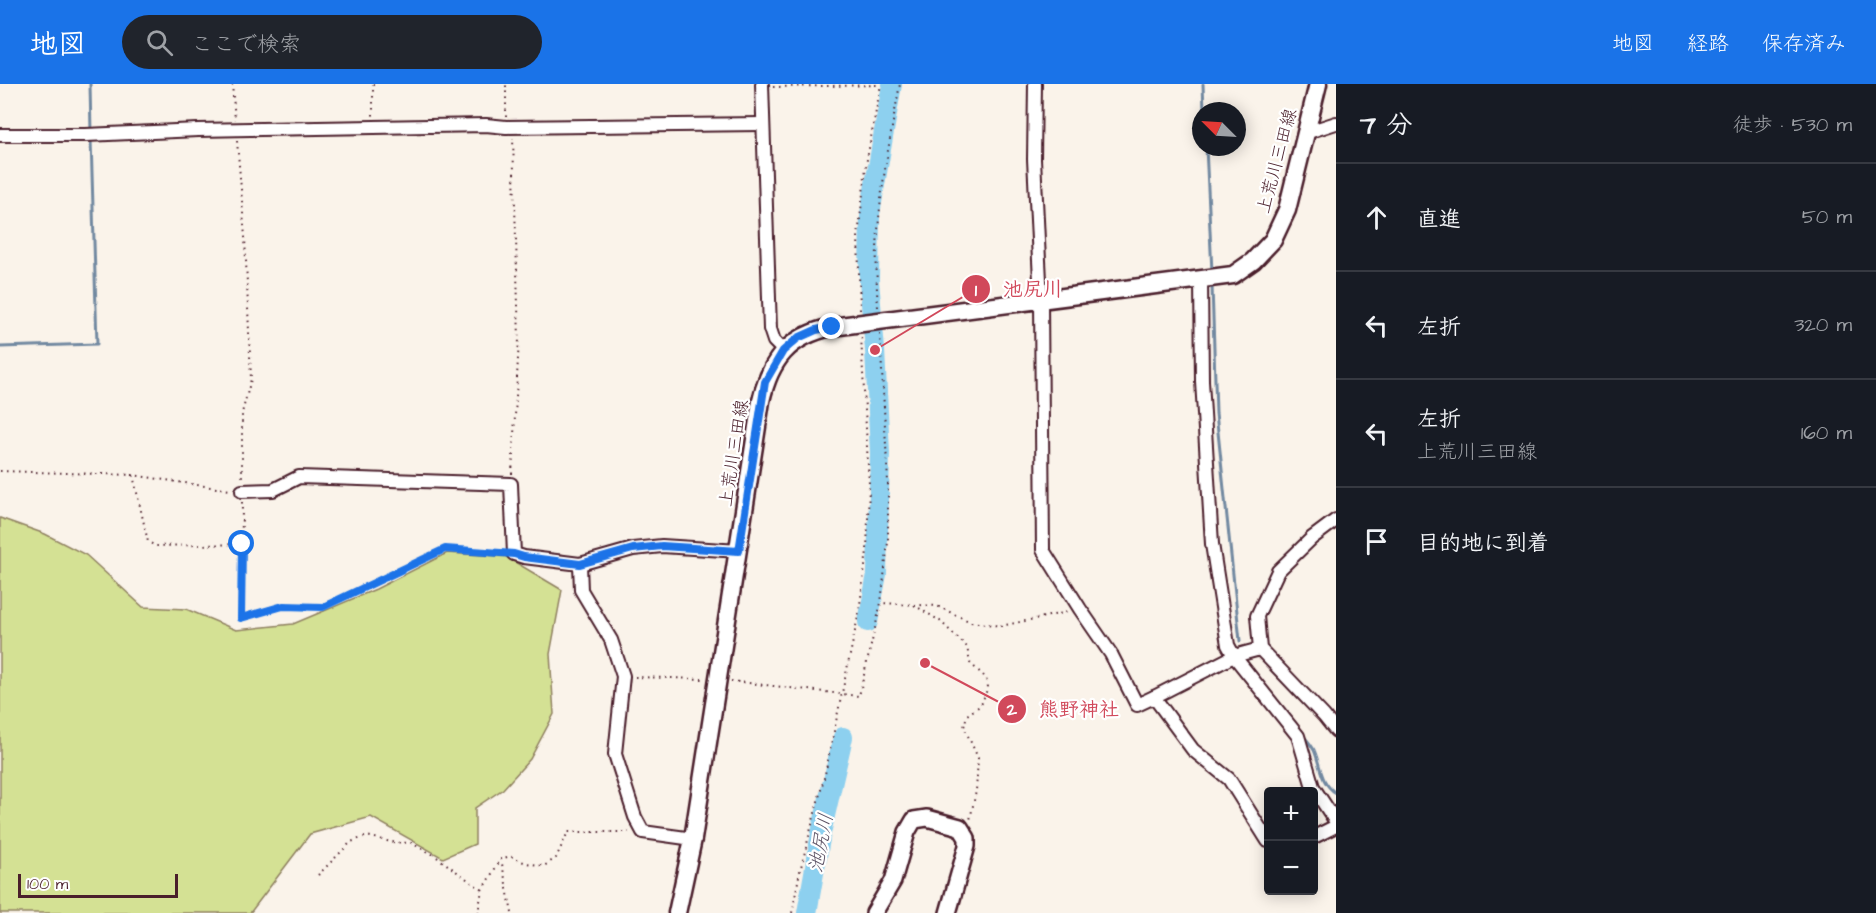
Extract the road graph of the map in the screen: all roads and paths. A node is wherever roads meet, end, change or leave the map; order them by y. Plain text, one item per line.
1 (232, 84) edge
2 (373, 84) edge
3 (506, 84) edge
4 (881, 84) edge
5 (900, 84) edge
6 (1035, 84) edge
7 (1318, 84) edge
8 (762, 86) edge
9 (1336, 123) edge
10 (762, 124) junction
11 (374, 127) junction
12 (506, 127) junction
13 (236, 129) junction
14 (1305, 133) junction
15 (0, 135) edge
16 (1201, 280) junction
17 (1041, 301) junction
18 (879, 322) junction
19 (860, 324) junction
20 (783, 351) junction
21 (0, 471) edge
22 (133, 475) junction
23 (511, 484) junction
24 (242, 491) junction
25 (1336, 520) edge
26 (242, 544) junction
27 (739, 551) junction
28 (514, 554) junction
29 (580, 564) junction
30 (881, 603) junction
31 (911, 604) junction
32 (1080, 609) junction
33 (1260, 649) junction
34 (1234, 656) junction
35 (623, 676) junction
36 (717, 679) junction
37 (842, 695) junction
38 (1154, 698) junction
39 (1336, 732) edge
40 (1336, 824) edge
41 (643, 832) junction
42 (1264, 833) edge
43 (1318, 835) edge
44 (967, 838) junction
45 (693, 839) junction
46 (501, 859) junction
47 (318, 875) dead end
48 (482, 890) junction
49 (478, 913) edge
50 (512, 913) edge
51 (677, 913) edge
52 (792, 913) edge
53 (874, 913) edge
54 (948, 913) edge

1 - 13 path
2 - 11 path
3 - 12 path
4 - 8 path
4 - 19 path
5 - 18 path
6 - 17 street
7 - 14 main road, 上荒川三田線
8 - 10 street
9 - 14 street
10 - 12 street
10 - 20 street
11 - 12 street
11 - 13 street
12 - 23 path
13 - 15 street
13 - 24 path
14 - 16 main road, 上荒川三田線
16 - 17 main road, 上荒川三田線
16 - 34 street
17 - 18 main road, 上荒川三田線
17 - 32 street
18 - 19 main road, 上荒川三田線
18 - 30 path
19 - 20 main road, 上荒川三田線
19 - 37 path
20 - 27 main road, 上荒川三田線
21 - 22 path
22 - 24 path
22 - 26 path
23 - 24 street
23 - 28 street
24 - 26 path
25 - 33 street
26 - 28 path
27 - 29 street
27 - 36 main road, 上荒川三田線
28 - 29 street
29 - 35 street
30 - 31 path
30 - 37 path
31 - 32 path
31 - 44 path
32 - 38 street
33 - 34 street
33 - 39 street
34 - 38 street
34 - 40 street
35 - 36 path
35 - 41 street
36 - 37 path
36 - 45 main road, 上荒川三田線
37 - 52 path
38 - 42 street
40 - 43 street
41 - 45 street
41 - 46 path
44 - 53 street
44 - 54 street
45 - 51 main road, 上荒川三田線
46 - 48 path
46 - 50 path
47 - 48 path
48 - 49 path

